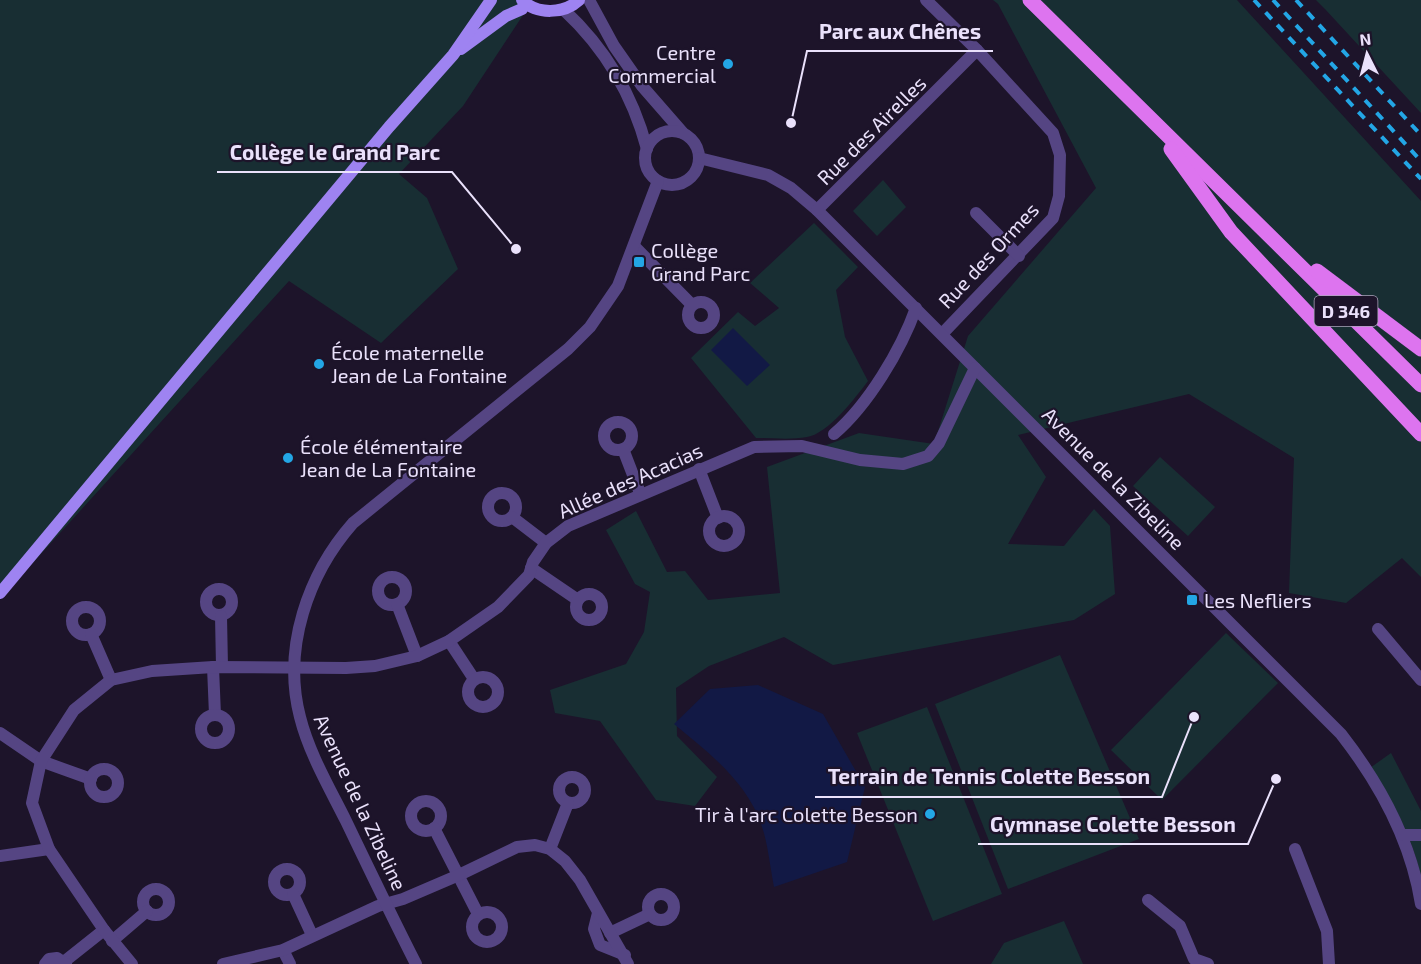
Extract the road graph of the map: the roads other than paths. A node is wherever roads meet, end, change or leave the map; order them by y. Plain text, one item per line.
1 (491, 0) edge
2 (579, 0) edge
3 (589, 0) edge
4 (926, 0) edge
5 (1030, 0) edge
6 (524, 2) edge
7 (564, 10) junction
8 (977, 50) junction
9 (453, 55) junction
10 (1144, 112) junction
11 (683, 133) junction
12 (647, 149) junction
13 (699, 158) junction
14 (658, 181) junction
15 (817, 210) junction
16 (976, 213) dead end
17 (1271, 237) junction
18 (634, 246) junction
19 (1019, 256) junction
20 (692, 305) dead end
21 (916, 308) junction
22 (942, 334) junction
23 (1421, 349) edge
24 (975, 368) junction
25 (1421, 385) edge
26 (834, 434) dead end
27 (1421, 434) edge
28 (624, 449) dead end
29 (699, 470) junction
30 (640, 493) junction
31 (512, 517) dead end
32 (718, 518) dead end
33 (546, 543) junction
34 (531, 568) junction
35 (0, 593) edge
36 (578, 600) dead end
37 (397, 604) dead end
38 (221, 616) dead end
39 (1378, 628) dead end
40 (91, 634) dead end
41 (449, 641) junction
42 (417, 656) junction
43 (218, 667) junction
44 (293, 668) junction
45 (474, 679) dead end
46 (111, 680) junction
47 (1421, 680) edge
48 (215, 715) dead end
49 (0, 733) edge
50 (41, 761) junction
51 (91, 779) dead end
52 (568, 803) dead end
53 (434, 828) dead end
54 (1403, 835) junction
55 (1421, 835) edge
56 (49, 849) junction
57 (550, 849) junction
58 (1295, 849) dead end
59 (0, 856) edge
60 (459, 875) junction
61 (293, 894) dead end
62 (1148, 900) dead end
63 (386, 904) junction
64 (1421, 904) edge
65 (147, 911) dead end
66 (598, 912) junction
67 (478, 914) dead end
68 (650, 914) dead end
69 (104, 930) junction
70 (610, 933) junction
71 (312, 935) junction
72 (112, 941) junction
73 (284, 950) junction
74 (627, 960) edge
75 (65, 963) edge
76 (45, 964) edge
77 (132, 964) edge
78 (223, 964) edge
79 (290, 964) edge
80 (416, 964) edge
81 (1208, 964) edge
82 (1329, 964) edge

1 - 9 main road
2 - 7 main road
3 - 11 street
4 - 8 street, Rue des Ormes
5 - 10 main road, D 346
6 - 7 main road
6 - 9 main road
7 - 12 street
8 - 15 street, Rue des Airelles
8 - 19 street, Rue des Ormes
9 - 35 main road
10 - 17 main road, D 346
10 - 27 main road
11 - 12 street
11 - 13 street
12 - 14 street
13 - 14 street
13 - 15 street, Avenue de la Zibeline
14 - 18 street, Avenue de la Zibeline
15 - 21 street, Avenue de la Zibeline
16 - 19 street
17 - 23 main road
17 - 25 main road, D 346
18 - 20 street
18 - 44 street, Avenue de la Zibeline
19 - 22 street, Rue des Ormes
21 - 22 street, Avenue de la Zibeline
21 - 26 street
22 - 24 street, Avenue de la Zibeline
24 - 29 street, Allée des Acacias
24 - 54 street, Avenue de la Zibeline
28 - 30 street
29 - 30 street, Allée des Acacias
29 - 32 street
30 - 33 street, Allée des Acacias
31 - 33 street
33 - 34 street, Allée des Acacias
34 - 36 street
34 - 41 street, Allée des Acacias
37 - 42 street
38 - 43 street
39 - 47 street
40 - 46 street
41 - 42 street, Allée des Acacias
41 - 45 street
42 - 44 street, Allée des Acacias
43 - 44 street, Allée des Acacias
43 - 46 street, Allée des Acacias
43 - 48 street
44 - 63 street, Avenue de la Zibeline
46 - 50 street
49 - 50 street
50 - 51 street
50 - 56 street
52 - 57 street
53 - 60 street
54 - 55 street
54 - 64 street, Avenue de la Zibeline
56 - 59 street
56 - 69 street
57 - 60 street
57 - 66 street
58 - 82 street
60 - 63 street
60 - 67 street
61 - 71 street
62 - 81 street
63 - 71 street
63 - 80 street, Avenue de la Zibeline
65 - 72 street
66 - 70 street
66 - 74 street
68 - 70 street
69 - 72 street
69 - 75 street
70 - 74 street
71 - 73 street
72 - 77 street
73 - 78 street
73 - 79 street
75 - 76 street

